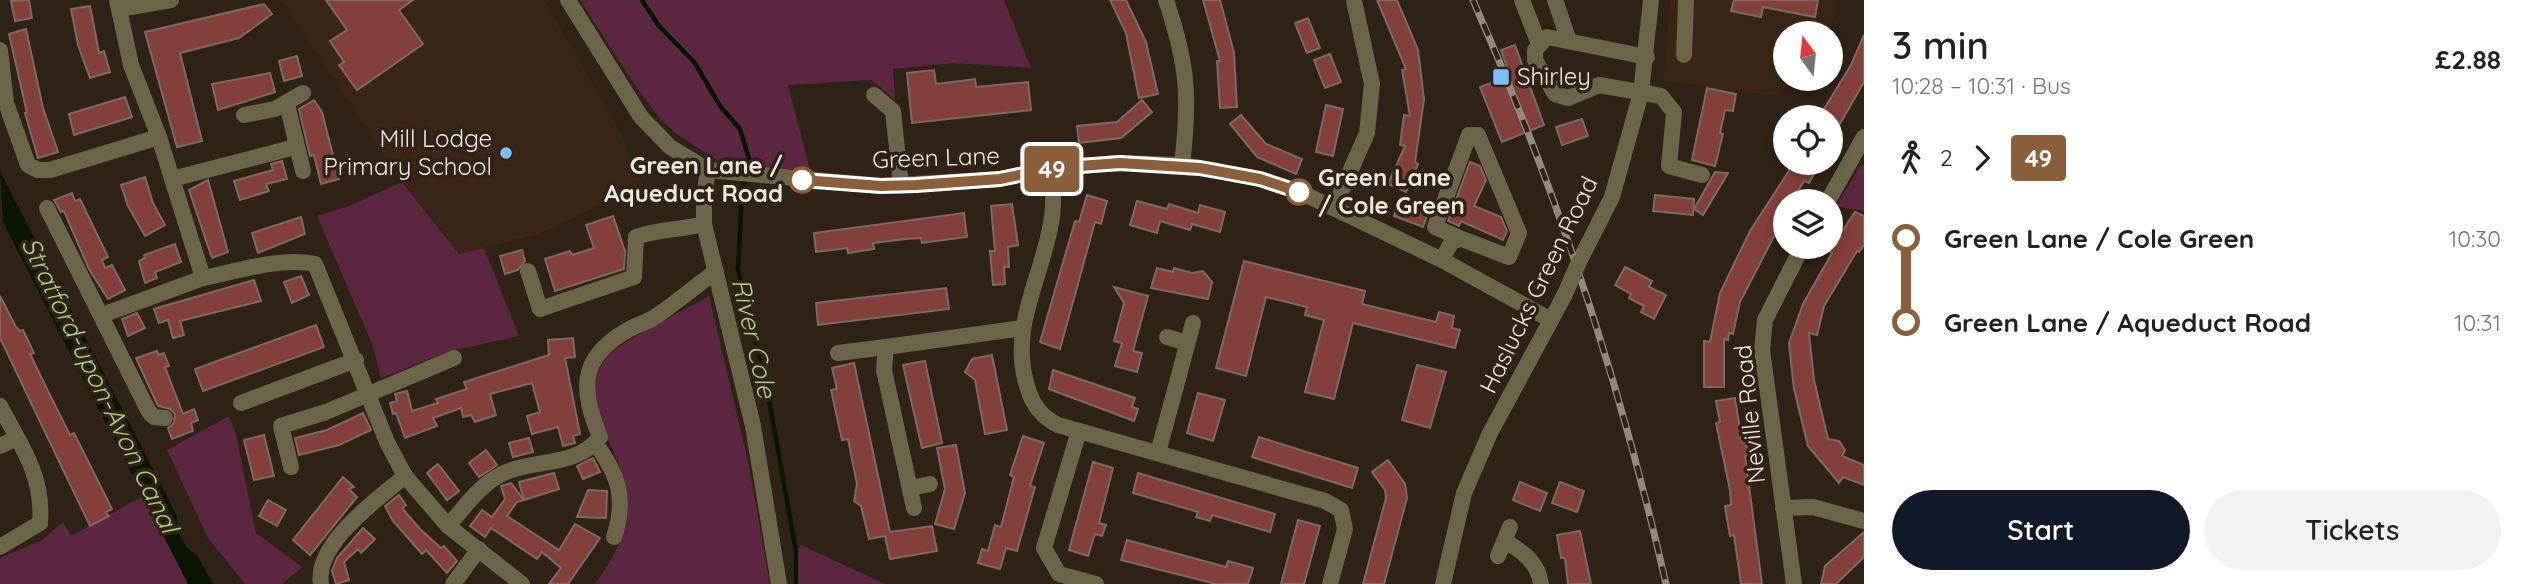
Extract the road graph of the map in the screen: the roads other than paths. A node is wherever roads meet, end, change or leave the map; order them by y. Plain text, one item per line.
1 (171, 0) edge
2 (568, 0) edge
3 (1166, 0) edge
4 (1522, 0) edge
5 (1555, 0) edge
6 (1651, 0) edge
7 (1686, 0) edge
8 (1354, 1) edge
9 (118, 5) edge
10 (1569, 41) junction
11 (1539, 44) junction
12 (0, 50) edge
13 (1684, 55) dead end
14 (1647, 57) junction
15 (303, 93) dead end
16 (1641, 93) junction
17 (874, 95) dead end
18 (286, 104) junction
19 (244, 115) dead end
20 (159, 136) junction
21 (1864, 137) edge
22 (295, 147) junction
23 (1182, 165) junction
24 (1053, 168) junction
25 (708, 170) junction
26 (303, 172) dead end
27 (1702, 175) dead end
28 (172, 179) junction
29 (901, 186) junction
30 (1835, 189) edge
31 (47, 208) dead end
32 (1334, 208) junction
33 (704, 224) junction
34 (1462, 239) junction
35 (1796, 259) edge
36 (1442, 260) junction
37 (528, 271) dead end
38 (716, 271) junction
39 (203, 278) junction
40 (102, 315) junction
41 (1551, 320) junction
42 (1193, 323) dead end
43 (1023, 328) junction
44 (1167, 337) dead end
45 (1188, 343) junction
46 (886, 347) junction
47 (838, 353) dead end
48 (454, 358) dead end
49 (356, 360) junction
50 (370, 393) junction
51 (241, 403) dead end
52 (0, 406) edge
53 (165, 418) dead end
54 (1079, 431) junction
55 (17, 438) junction
56 (595, 443) junction
57 (0, 446) edge
58 (1158, 453) junction
59 (291, 467) dead end
60 (405, 476) junction
61 (929, 484) dead end
62 (911, 488) junction
63 (914, 508) dead end
64 (1783, 508) junction
65 (1864, 521) edge
66 (448, 526) junction
67 (614, 537) dead end
68 (1504, 541) dead end
69 (0, 547) edge
70 (479, 549) junction
71 (321, 584) edge
72 (453, 584) edge
73 (522, 584) edge
74 (779, 584) edge
75 (1096, 584) edge
76 (1330, 584) edge
77 (1443, 584) edge
78 (1541, 584) edge
79 (1794, 584) edge

1 - 9 street
2 - 25 street
3 - 23 street
4 - 11 street
5 - 10 street
6 - 14 street, Haslucks Green Road
7 - 13 street
8 - 32 street
9 - 20 street
10 - 11 street
10 - 14 street
11 - 16 street
12 - 20 street
14 - 16 street, Haslucks Green Road
15 - 18 street
16 - 27 street
16 - 41 street, Haslucks Green Road, bridge
17 - 29 street
18 - 19 street
18 - 22 street
20 - 28 street
21 - 30 street
22 - 26 street
22 - 28 street
23 - 24 street, Green Lane
23 - 32 street, Green Lane
24 - 29 street, Green Lane
24 - 43 street
25 - 29 street, Green Lane
25 - 33 street
28 - 39 street
31 - 40 street
32 - 36 street, Green Lane
33 - 37 street
33 - 38 street
34 - 34 street
34 - 36 street
35 - 64 street, Neville Road
36 - 41 street, Green Lane
38 - 56 street
38 - 74 street
39 - 40 street
39 - 49 street
40 - 53 street
41 - 77 street, Haslucks Green Road
42 - 45 street
43 - 46 street
43 - 54 street
44 - 45 street
45 - 58 street
46 - 47 street
46 - 62 street
48 - 50 street
49 - 50 street
49 - 51 street
50 - 59 street
50 - 60 street
52 - 55 street
54 - 58 street
54 - 75 street
55 - 57 street
55 - 69 street
56 - 66 street
56 - 67 street
58 - 76 street
60 - 66 street
60 - 71 street
61 - 62 street
62 - 63 street
64 - 65 street
64 - 79 street, Neville Road
66 - 70 street
68 - 78 street
70 - 72 street
70 - 73 street

